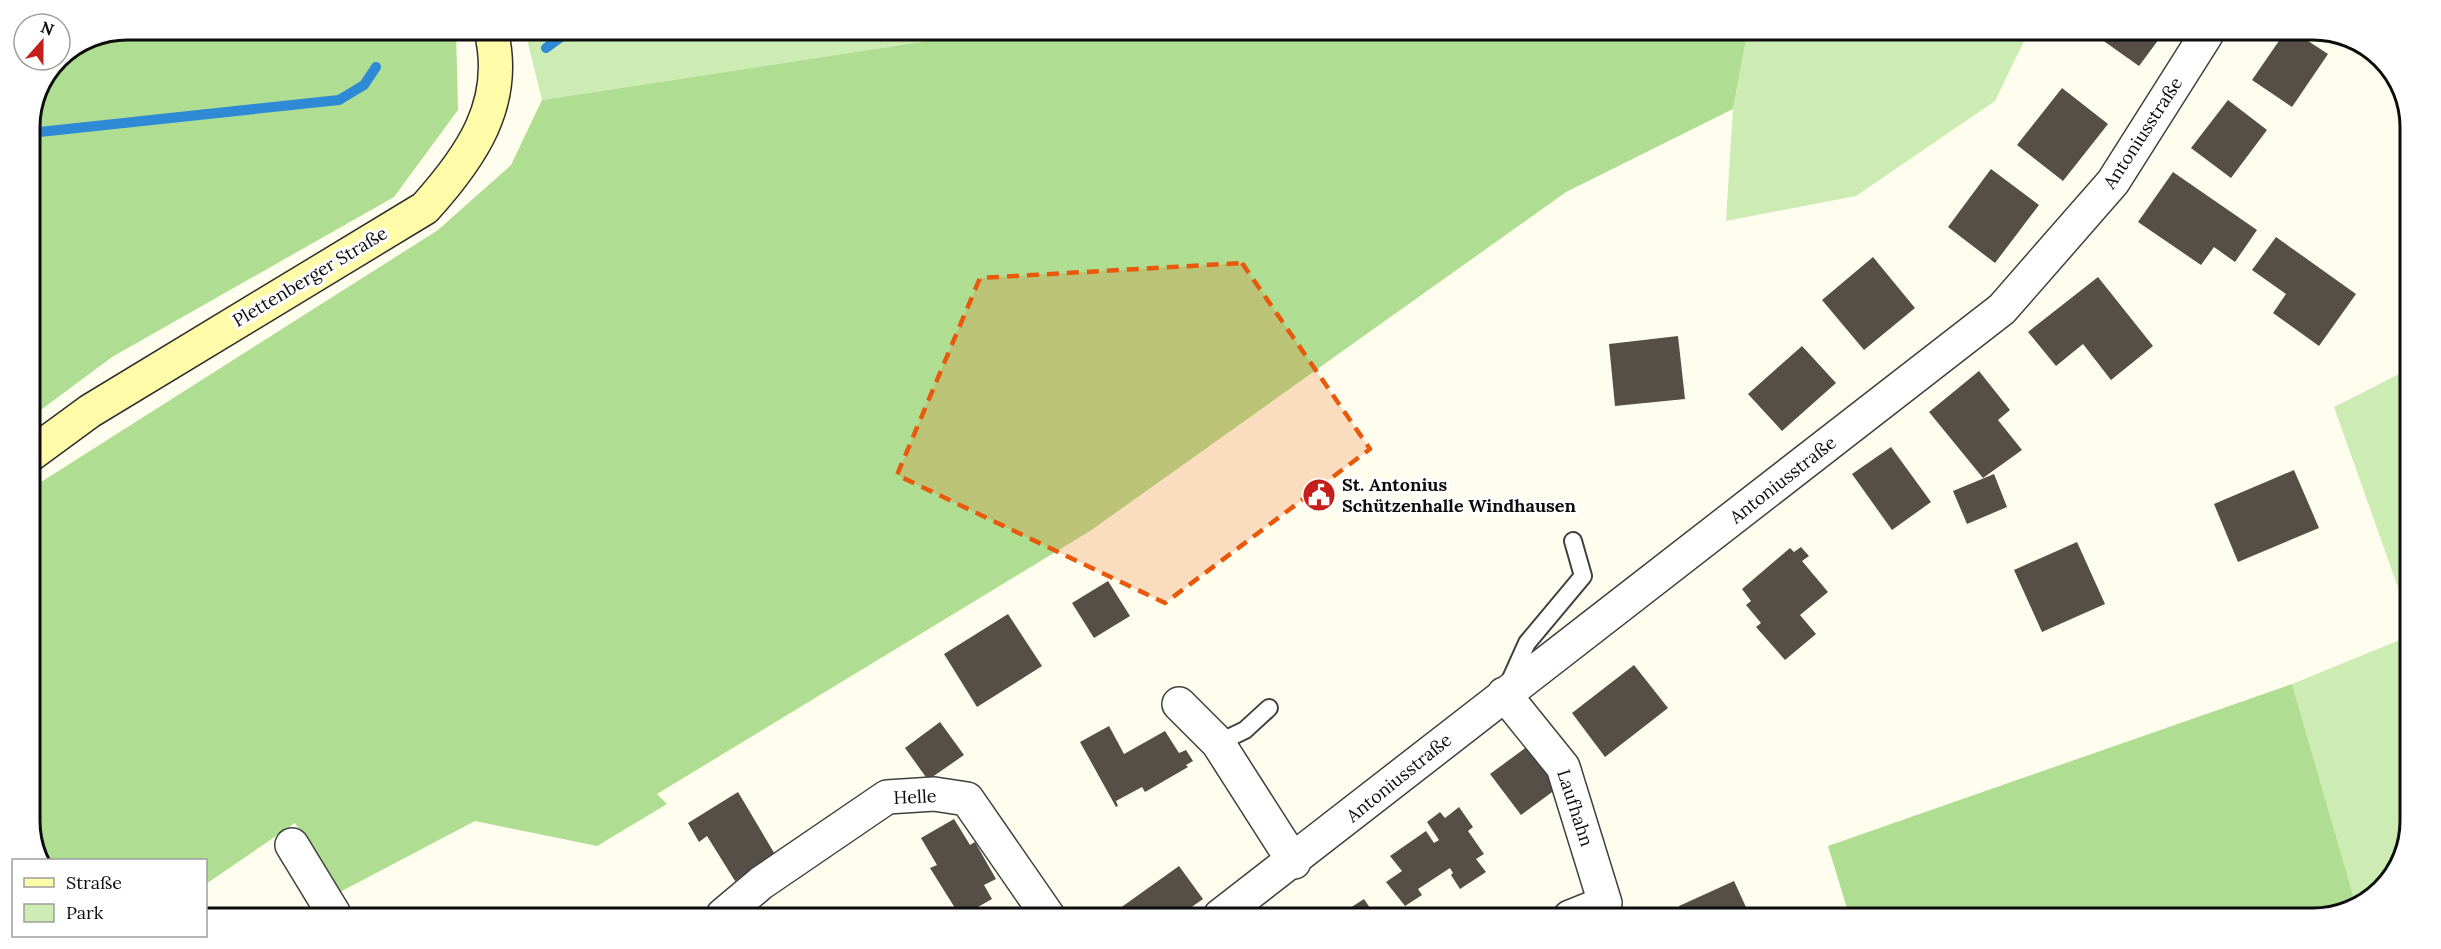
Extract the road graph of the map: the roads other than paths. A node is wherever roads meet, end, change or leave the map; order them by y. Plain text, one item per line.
1 (494, 41) edge
2 (2202, 41) edge
3 (41, 447) edge
4 (1573, 541) dead end
5 (1504, 694) junction
6 (1179, 704) dead end
7 (1269, 708) dead end
8 (1218, 743) junction
9 (292, 845) dead end
10 (1294, 861) junction
11 (330, 908) edge
12 (731, 908) edge
13 (1042, 908) edge
14 (1231, 908) edge
15 (1592, 908) edge

1 - 3 main road, Plettenberger Straße
2 - 5 street, Antoniusstraße
4 - 5 lane
5 - 10 street, Antoniusstraße
5 - 15 street, Laufhahn
6 - 8 street
7 - 8 lane
8 - 10 street
9 - 11 street
10 - 14 street, Antoniusstraße
12 - 13 street, Helle

